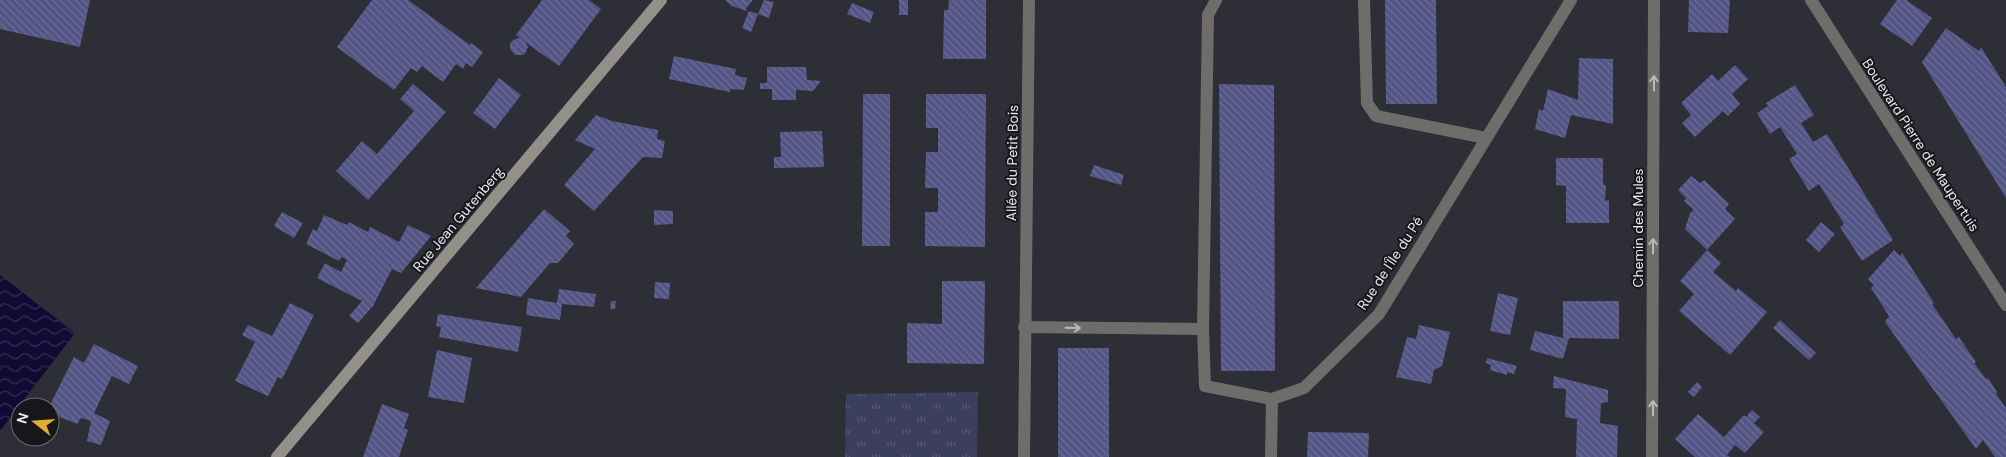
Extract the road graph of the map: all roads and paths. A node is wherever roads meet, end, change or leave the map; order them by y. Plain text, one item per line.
1 (661, 0) edge
2 (1029, 0) edge
3 (1216, 0) edge
4 (1364, 0) edge
5 (1571, 0) edge
6 (1654, 0) edge
7 (1811, 0) edge
8 (1486, 138) junction
9 (2006, 305) edge
10 (1024, 327) junction
11 (1203, 329) junction
12 (1272, 399) junction
13 (277, 457) edge
14 (1024, 457) edge
15 (1271, 457) edge
16 (1652, 457) edge

1 - 13 main road, Rue Jean Gutenberg
2 - 10 street, Allée du Petit Bois
3 - 11 street, Rue de l'Île du Pé
4 - 8 street
5 - 8 street, Rue de l'Île du Pé
16 -> 6 street, Chemin des Mules
7 - 9 street, Boulevard Pierre de Maupertuis
8 - 12 street, Rue de l'Île du Pé
10 -> 11 street
10 - 14 street
11 - 12 street, Rue de l'Île du Pé
12 - 15 street

